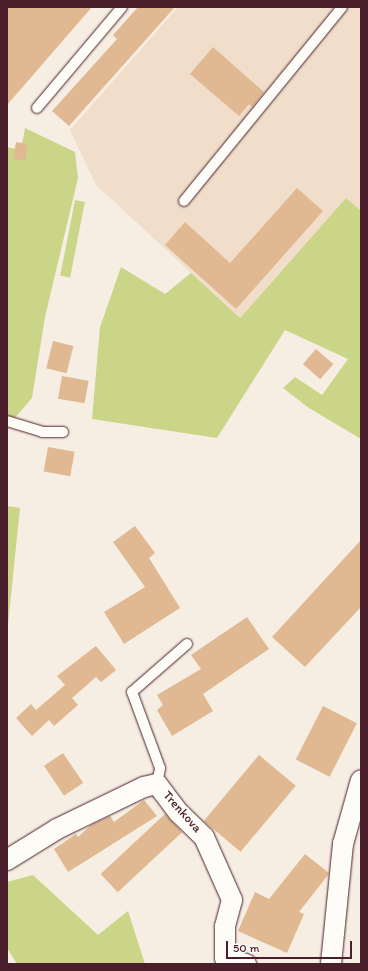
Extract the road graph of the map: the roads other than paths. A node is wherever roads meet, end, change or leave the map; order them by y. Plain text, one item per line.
1 (122, 7) edge
2 (342, 7) edge
3 (37, 108) dead end
4 (184, 202) dead end
5 (7, 421) edge
6 (63, 432) dead end
7 (187, 644) dead end
8 (361, 780) edge
9 (157, 784) junction
10 (7, 860) edge
11 (246, 964) edge
12 (331, 964) edge

1 - 3 lane
2 - 4 lane
5 - 6 lane
7 - 9 lane
8 - 12 street
9 - 10 street, Trenkova
9 - 11 street, Trenkova

